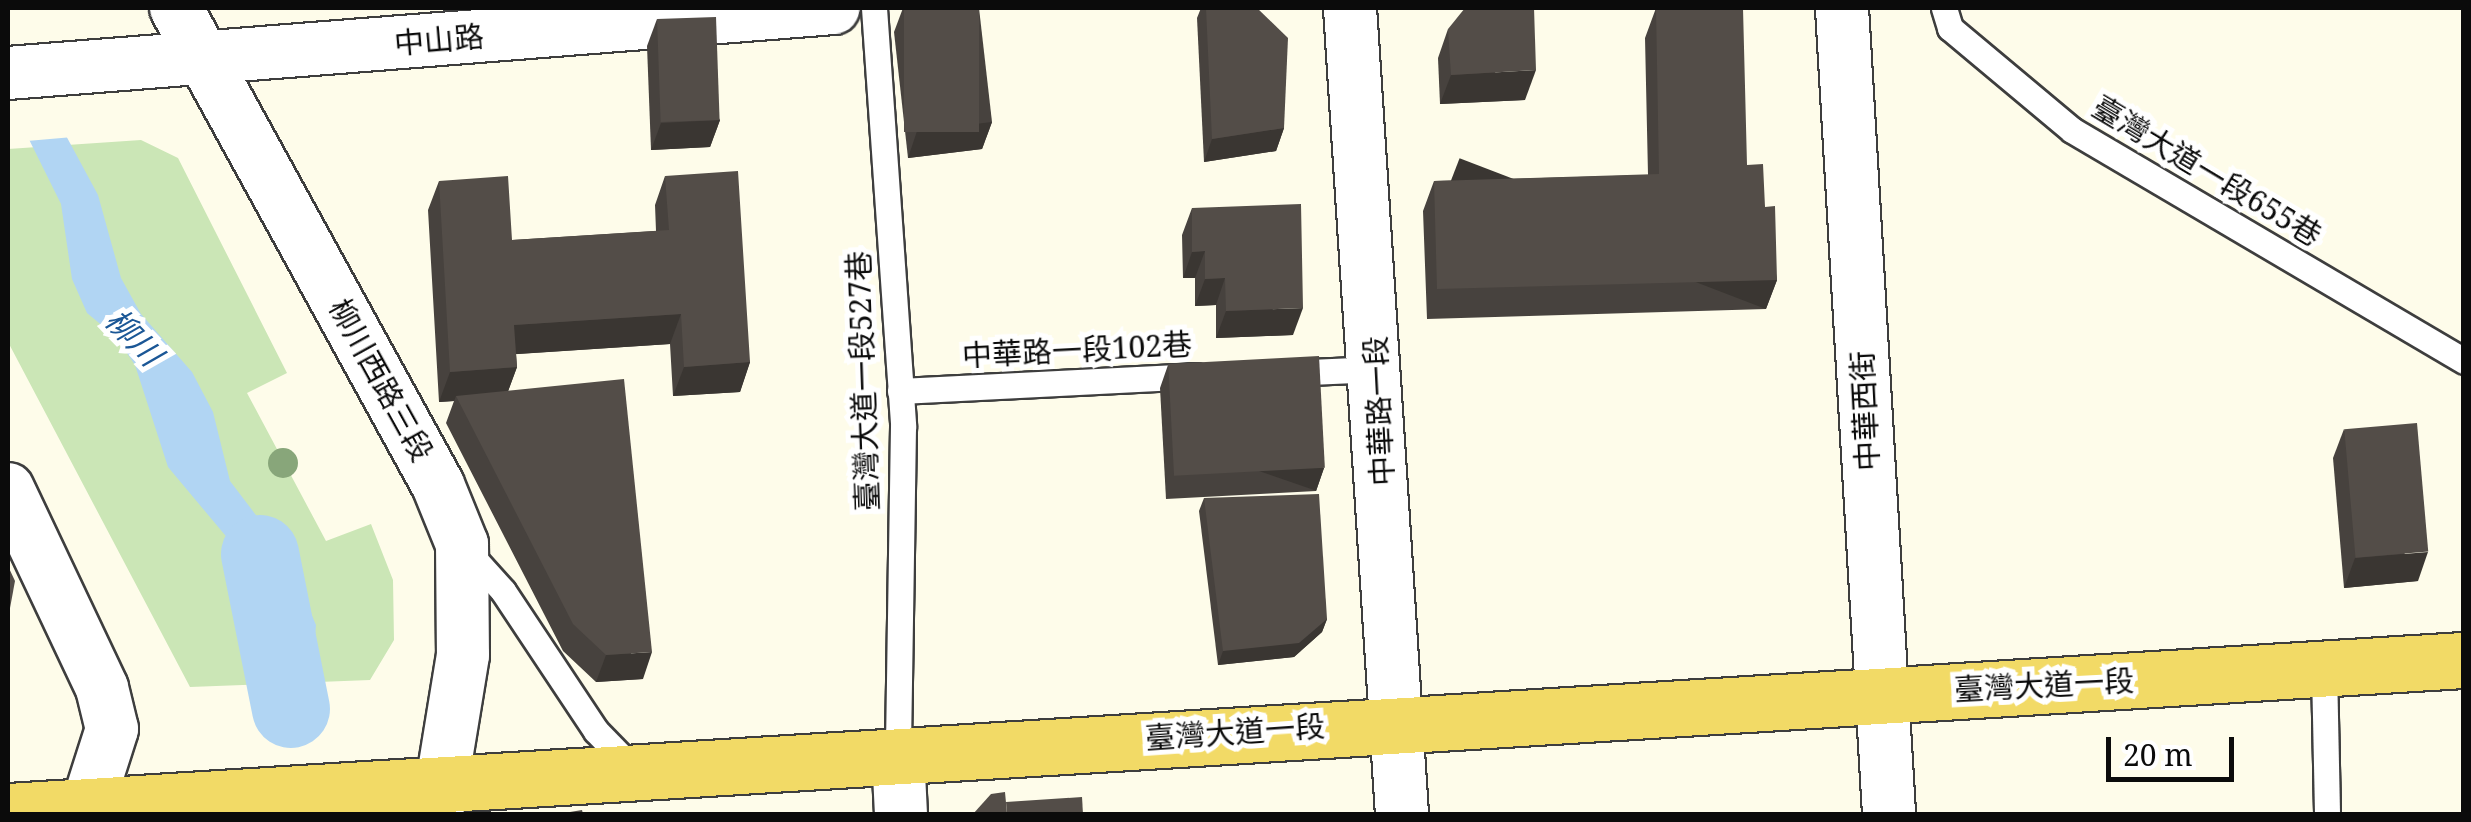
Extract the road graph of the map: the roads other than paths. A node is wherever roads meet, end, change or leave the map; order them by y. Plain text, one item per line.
1 (176, 8) edge
2 (834, 8) edge
3 (874, 8) edge
4 (1350, 8) edge
5 (1842, 8) edge
6 (1944, 8) edge
7 (650, 15) edge
8 (204, 60) junction
9 (8, 73) edge
10 (2464, 361) edge
11 (1377, 369) junction
12 (1258, 374) edge
13 (1218, 376) edge
14 (900, 392) junction
15 (8, 489) edge
16 (462, 544) junction
17 (2464, 660) edge
18 (2324, 669) junction
19 (1878, 694) junction
20 (1397, 722) junction
21 (898, 753) junction
22 (638, 773) junction
23 (438, 799) edge
24 (83, 809) edge
25 (8, 811) edge
26 (901, 814) edge
27 (1402, 814) edge
28 (1888, 814) edge
29 (2327, 814) edge

1 - 8 street, 柳川西路三段
2 - 7 street, 中山路
3 - 14 lane, 臺灣大道一段527巷
4 - 11 street, 中華路一段
5 - 19 street, 中華西街
6 - 10 lane, 臺灣大道一段655巷
7 - 8 street, 中山路
8 - 9 street, 中山路
8 - 16 street, 柳川西路三段
11 - 12 lane
11 - 20 street, 中華路一段
13 - 14 lane, 中華路一段102巷
14 - 21 lane, 臺灣大道一段527巷
15 - 24 street
16 - 22 lane
16 - 23 street, 柳川西路三段
17 - 18 main road, 臺灣大道一段
18 - 19 main road, 臺灣大道一段
18 - 29 lane
19 - 20 main road, 臺灣大道一段
19 - 28 street, 中華西街
20 - 21 main road, 臺灣大道一段
20 - 27 street, 中華路一段
21 - 22 main road, 臺灣大道一段
21 - 26 street
22 - 23 main road, 臺灣大道一段
23 - 24 main road, 臺灣大道一段
24 - 25 main road, 臺灣大道一段

